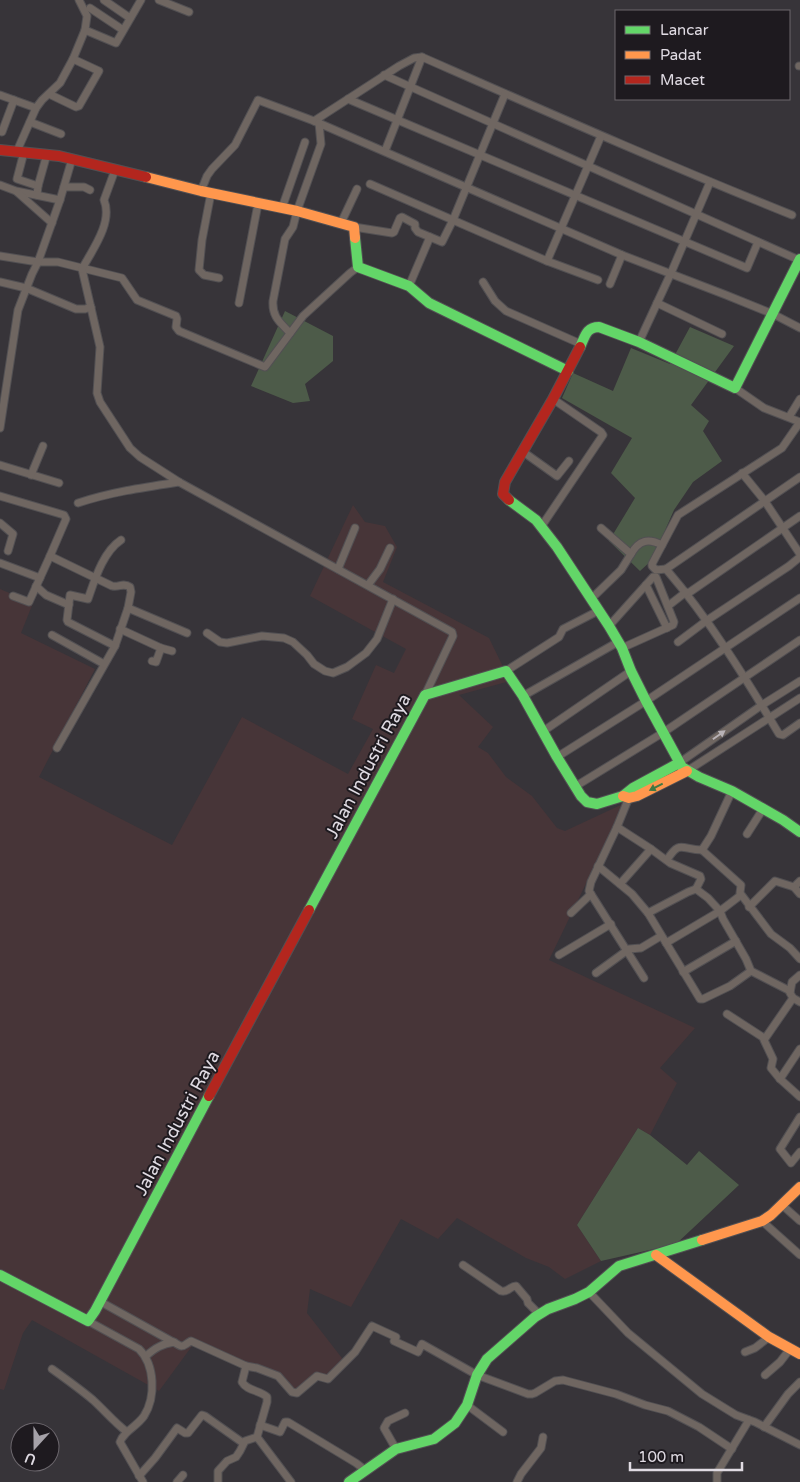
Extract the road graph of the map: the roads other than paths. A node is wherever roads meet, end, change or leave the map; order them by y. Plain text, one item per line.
1 (80, 0) edge
2 (94, 0) edge
3 (104, 0) edge
4 (141, 0) edge
5 (159, 0) edge
6 (90, 8) junction
7 (189, 12) dead end
8 (87, 16) junction
9 (130, 18) junction
10 (85, 30) junction
11 (123, 30) junction
12 (422, 57) junction
13 (74, 59) junction
14 (384, 75) junction
15 (410, 88) junction
16 (49, 94) junction
17 (505, 94) junction
18 (0, 95) edge
19 (348, 99) junction
20 (14, 100) junction
21 (36, 108) junction
22 (398, 120) junction
23 (30, 122) junction
24 (316, 122) junction
25 (493, 124) junction
26 (2, 132) dead end
27 (60, 134) dead end
28 (601, 136) junction
29 (305, 142) dead end
30 (0, 150) edge
31 (385, 151) junction
32 (21, 152) junction
33 (47, 154) junction
34 (480, 155) junction
35 (72, 158) junction
36 (588, 166) junction
37 (116, 170) junction
38 (710, 182) junction
39 (370, 184) dead end
40 (0, 185) edge
41 (38, 186) junction
42 (64, 187) junction
43 (467, 187) junction
44 (357, 189) dead end
45 (90, 190) dead end
46 (16, 191) junction
47 (206, 192) junction
48 (36, 195) junction
49 (576, 196) junction
50 (60, 200) junction
51 (258, 204) junction
52 (282, 208) junction
53 (297, 211) junction
54 (697, 215) junction
55 (792, 215) dead end
56 (453, 220) junction
57 (52, 223) junction
58 (341, 223) junction
59 (354, 227) junction
60 (561, 229) junction
61 (430, 237) junction
62 (684, 242) junction
63 (758, 242) junction
64 (0, 256) edge
65 (622, 256) junction
66 (800, 259) edge
67 (546, 261) junction
68 (38, 262) junction
69 (358, 267) junction
70 (82, 268) junction
71 (671, 273) junction
72 (218, 278) dead end
73 (598, 280) dead end
74 (0, 282) edge
75 (483, 282) dead end
76 (610, 284) dead end
77 (409, 286) junction
78 (26, 288) junction
79 (239, 303) dead end
80 (657, 303) junction
81 (91, 306) junction
82 (773, 314) junction
83 (800, 328) edge
84 (290, 333) junction
85 (722, 334) dead end
86 (640, 342) junction
87 (581, 344) junction
88 (568, 371) junction
89 (735, 388) junction
90 (554, 399) junction
91 (800, 399) edge
92 (2, 408) edge
93 (789, 417) junction
94 (800, 422) edge
95 (0, 428) edge
96 (43, 446) dead end
97 (522, 451) junction
98 (569, 462) dead end
99 (0, 465) edge
100 (742, 473) junction
101 (31, 475) junction
102 (800, 477) edge
103 (179, 482) junction
104 (58, 483) dead end
105 (0, 496) edge
106 (764, 500) junction
107 (78, 503) dead end
108 (800, 516) edge
109 (0, 523) edge
110 (541, 527) junction
111 (355, 528) dead end
112 (601, 528) dead end
113 (783, 528) junction
114 (121, 540) dead end
115 (662, 545) junction
116 (390, 548) dead end
117 (8, 551) dead end
118 (631, 554) junction
119 (800, 555) edge
120 (50, 556) junction
121 (0, 563) edge
122 (338, 568) junction
123 (666, 569) junction
124 (40, 578) junction
125 (94, 579) junction
126 (368, 585) junction
127 (646, 585) junction
128 (36, 586) junction
129 (687, 593) junction
130 (13, 596) dead end
131 (800, 598) edge
132 (393, 599) junction
133 (591, 600) junction
134 (69, 605) junction
135 (668, 606) junction
136 (128, 608) junction
137 (598, 611) junction
138 (706, 621) junction
139 (609, 626) junction
140 (667, 628) junction
141 (120, 629) junction
142 (187, 633) dead end
143 (207, 634) dead end
144 (52, 635) dead end
145 (800, 640) edge
146 (678, 642) dead end
147 (620, 645) junction
148 (115, 646) junction
149 (724, 647) junction
150 (162, 648) junction
151 (172, 651) dead end
152 (152, 661) dead end
153 (104, 664) junction
154 (506, 671) junction
155 (631, 671) junction
156 (745, 677) junction
157 (800, 681) edge
158 (425, 695) junction
159 (523, 696) junction
160 (800, 698) edge
161 (646, 701) junction
162 (762, 705) junction
163 (770, 718) junction
164 (800, 723) edge
165 (542, 732) junction
166 (664, 732) junction
167 (57, 748) dead end
168 (557, 757) junction
169 (679, 762) junction
170 (687, 771) junction
171 (576, 786) junction
172 (732, 791) junction
173 (628, 794) junction
174 (764, 809) junction
175 (617, 827) junction
176 (800, 832) edge
177 (747, 834) dead end
178 (651, 849) junction
179 (702, 850) junction
180 (667, 860) junction
181 (598, 866) junction
182 (620, 884) junction
183 (797, 884) edge
184 (696, 890) junction
185 (591, 894) junction
186 (800, 894) edge
187 (741, 895) junction
188 (749, 907) junction
189 (720, 911) junction
190 (571, 913) dead end
191 (648, 913) junction
192 (610, 924) junction
193 (662, 936) junction
194 (736, 941) junction
195 (666, 943) junction
196 (627, 950) junction
197 (559, 955) dead end
198 (800, 959) edge
199 (751, 971) junction
200 (683, 972) junction
201 (596, 973) dead end
202 (800, 974) edge
203 (644, 978) dead end
204 (794, 997) edge
205 (727, 1014) dead end
206 (764, 1038) junction
207 (800, 1049) edge
208 (780, 1079) junction
209 (800, 1097) edge
210 (800, 1117) edge
211 (800, 1152) edge
212 (800, 1187) edge
213 (782, 1205) junction
214 (762, 1221) junction
215 (800, 1221) edge
216 (799, 1253) edge
217 (656, 1255) junction
218 (463, 1265) dead end
219 (0, 1275) edge
220 (590, 1292) junction
221 (101, 1302) junction
222 (540, 1314) junction
223 (88, 1321) junction
224 (769, 1338) junction
225 (174, 1342) junction
226 (790, 1348) junction
227 (745, 1352) dead end
228 (800, 1354) edge
229 (146, 1356) junction
230 (246, 1366) junction
231 (52, 1369) dead end
232 (477, 1375) junction
233 (765, 1375) dead end
234 (800, 1382) edge
235 (467, 1405) junction
236 (404, 1413) dead end
237 (749, 1420) junction
238 (260, 1425) junction
239 (764, 1427) junction
240 (127, 1432) junction
241 (503, 1432) dead end
242 (257, 1437) junction
243 (543, 1437) dead end
244 (243, 1444) junction
245 (800, 1445) edge
246 (732, 1449) junction
247 (396, 1450) junction
248 (365, 1470) junction
249 (183, 1475) dead end
250 (141, 1479) edge
251 (177, 1482) edge
252 (218, 1482) edge
253 (291, 1482) edge
254 (349, 1482) edge
255 (517, 1482) edge
256 (717, 1482) edge

1 - 8 street
2 - 6 street
3 - 9 street
4 - 9 street
5 - 7 street
6 - 8 street
6 - 11 street
8 - 10 street
9 - 11 street
10 - 11 street
10 - 13 street
12 - 14 street
12 - 15 street
12 - 17 street
13 - 16 street
13 - 16 street
14 - 15 street
14 - 19 street
15 - 22 street
15 - 25 street
16 - 21 street
17 - 25 street
17 - 28 street
18 - 20 street
19 - 22 street
19 - 24 street
20 - 21 street
20 - 26 street
21 - 23 street
22 - 31 street
22 - 34 street
23 - 27 street
23 - 32 street
24 - 31 street
24 - 47 street
24 - 53 street
25 - 34 street
25 - 36 street
28 - 36 street
28 - 38 street
29 - 52 street
30 - 32 street
31 - 43 street
32 - 33 street
32 - 41 street
33 - 35 street
33 - 41 street
34 - 43 street
34 - 49 street
35 - 37 street
35 - 42 street
36 - 49 street
36 - 54 street
37 - 47 street
37 - 70 street
38 - 54 street
38 - 55 street
39 - 56 street
40 - 46 street
41 - 48 street
42 - 45 street
42 - 50 street
43 - 56 street
43 - 60 street
44 - 58 street
46 - 48 street
46 - 57 street
47 - 51 street
47 - 72 street
48 - 50 street
49 - 60 street
49 - 62 street
50 - 57 street
51 - 52 street
51 - 79 street
52 - 53 street
53 - 58 street
53 - 84 street
54 - 62 street
54 - 63 street
56 - 61 street
56 - 67 street
57 - 68 street
58 - 59 street
59 - 61 street
59 - 69 street
60 - 65 street
60 - 67 street
61 - 77 street
62 - 63 street
62 - 71 street
63 - 66 street
64 - 68 street
65 - 71 street
65 - 76 street
66 - 82 street
67 - 73 street
68 - 70 street
68 - 78 street
69 - 77 street
69 - 84 street
70 - 81 street, Jalan Industri Raya
70 - 84 street
71 - 80 street
71 - 82 street
74 - 78 street
75 - 87 street
77 - 88 street
78 - 81 street
78 - 92 street
80 - 85 street
80 - 86 street
81 - 103 street, Jalan Industri Raya
82 - 83 street
82 - 89 street
86 - 87 street
86 - 89 street
87 - 88 street
88 - 90 street
89 - 93 street
90 - 97 street
90 - 110 street
91 - 93 street
92 - 95 street
93 - 94 street
94 - 100 street
96 - 101 street
97 - 98 street
97 - 110 street
99 - 101 street
100 - 106 street
100 - 115 street
101 - 104 street
102 - 106 street
103 - 107 street
103 - 122 street, Jalan Industri Raya
105 - 120 street
106 - 113 street
106 - 123 street
108 - 113 street
109 - 117 street
110 - 133 street
111 - 122 street
112 - 118 street
113 - 119 street
113 - 129 street
114 - 125 street
115 - 118 street
115 - 123 street
116 - 126 street
118 - 133 street
119 - 138 street
120 - 124 street
120 - 125 street
121 - 124 street
122 - 126 street, Jalan Industri Raya
123 - 129 street
124 - 128 street
125 - 134 street
125 - 136 street
126 - 132 street, Jalan Industri Raya
127 - 135 street
127 - 139 street
127 - 140 street
128 - 130 street
128 - 134 street
129 - 135 street
129 - 138 street
131 - 149 street
132 - 143 street
132 - 158 street, Jalan Industri Raya
133 - 137 street
134 - 148 street
135 - 140 street
136 - 141 street
136 - 142 street
137 - 139 street
137 - 154 street
138 - 146 street
138 - 149 street
139 - 147 street
140 - 147 street
141 - 148 street
141 - 150 street
144 - 153 street
145 - 156 street
147 - 155 street
147 - 159 street
148 - 153 street
149 - 156 street
149 - 161 street
150 - 151 street
150 - 152 street
153 - 167 street
154 - 158 street
154 - 159 street
155 - 161 street
155 - 165 street
156 - 162 street
156 - 166 street
157 - 162 street
158 - 221 street, Jalan Industri Raya
159 - 165 street
160 - 163 street
161 - 166 street
161 - 168 street
162 - 163 street
169 -> 162 street
163 - 164 street
163 - 170 street
165 - 168 street
166 - 169 street
166 - 171 street
168 - 171 street
169 - 170 street
169 - 173 street
170 - 172 street
170 -> 173 street
171 - 173 street
172 - 174 street
172 - 179 street
173 - 175 street
174 - 176 street
174 - 177 street
175 - 178 street
175 - 181 street
178 - 180 street
178 - 182 street
179 - 180 street
179 - 187 street
180 - 184 street
181 - 182 street
181 - 185 street
182 - 191 street
183 - 186 street
183 - 188 street
184 - 189 street
184 - 191 street
185 - 190 street
185 - 192 street
187 - 188 street
187 - 189 street
188 - 198 street
189 - 194 street
189 - 195 street
191 - 193 street
192 - 196 street
192 - 197 street
193 - 195 street
193 - 196 street
194 - 199 street
194 - 200 street
195 - 200 street
196 - 201 street
196 - 203 street
199 - 200 street
199 - 204 street
202 - 204 street
204 - 206 street
205 - 206 street
206 - 208 street
207 - 208 street
208 - 209 street
210 - 211 street
212 - 213 street
213 - 214 street
213 - 215 street
214 - 216 street
214 - 217 street
217 - 220 street
217 - 224 street
218 - 222 street
219 - 223 street
220 - 222 street
220 - 237 street
221 - 223 street, Jalan Industri Raya
221 - 225 street
222 - 232 street
223 - 229 street
224 - 226 street
224 - 227 street
225 - 229 street
225 - 230 street
226 - 228 street
226 - 233 street
229 - 240 street
230 - 232 street
230 - 238 street
231 - 240 street
232 - 235 street
232 - 246 street
234 - 239 street
235 - 241 street
235 - 247 street
236 - 247 street
237 - 239 street
237 - 246 street
238 - 242 street
238 - 248 street
239 - 245 street
240 - 250 street
242 - 244 street
242 - 253 street
243 - 255 street
244 - 250 street
244 - 252 street
246 - 256 street
247 - 248 street
248 - 254 street
249 - 251 street

